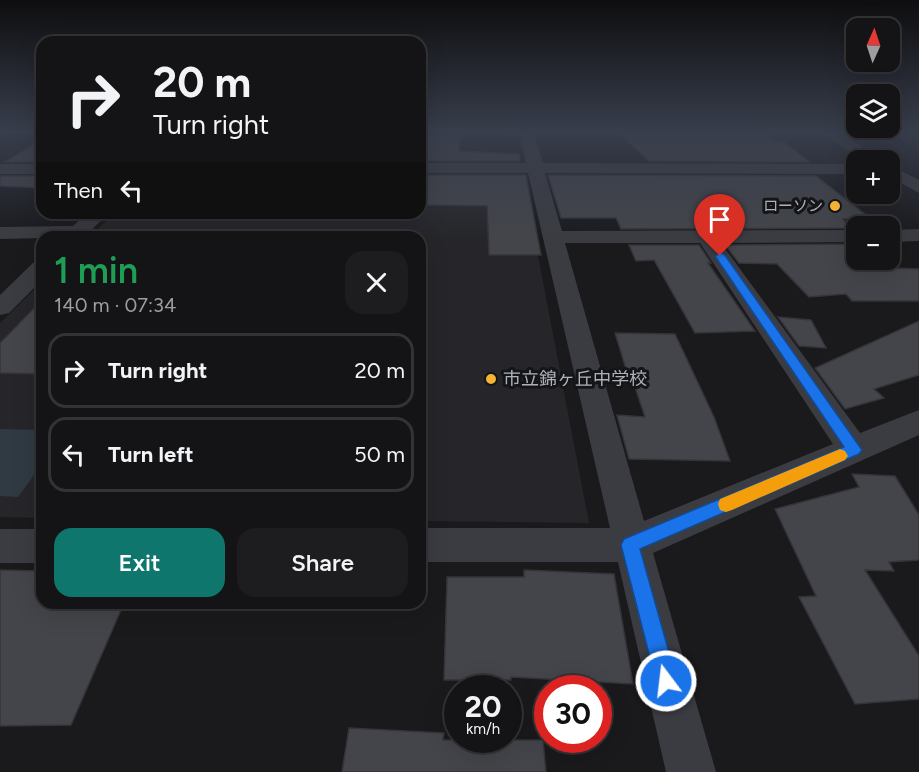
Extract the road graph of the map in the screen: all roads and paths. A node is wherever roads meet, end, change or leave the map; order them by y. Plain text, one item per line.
1 (426, 168) edge
2 (0, 169) edge
3 (36, 169) edge
4 (536, 169) junction
5 (846, 169) edge
6 (900, 176) edge
7 (919, 188) edge
8 (92, 219) edge
9 (79, 231) edge
10 (0, 233) edge
11 (36, 234) edge
12 (846, 236) edge
13 (900, 236) edge
14 (919, 236) edge
15 (555, 237) junction
16 (707, 237) junction
17 (36, 273) edge
18 (0, 308) edge
19 (919, 422) edge
20 (854, 450) junction
21 (426, 545) edge
22 (630, 545) junction
23 (0, 546) edge
24 (36, 546) edge
25 (690, 772) edge

1 - 4 street
2 - 3 street
4 - 5 street
4 - 15 street
6 - 7 street
8 - 9 street
10 - 11 street
12 - 16 street
13 - 14 street
15 - 16 street
15 - 22 street
16 - 20 street
17 - 18 street
19 - 20 street
20 - 22 street
21 - 22 street
22 - 25 street
23 - 24 street

